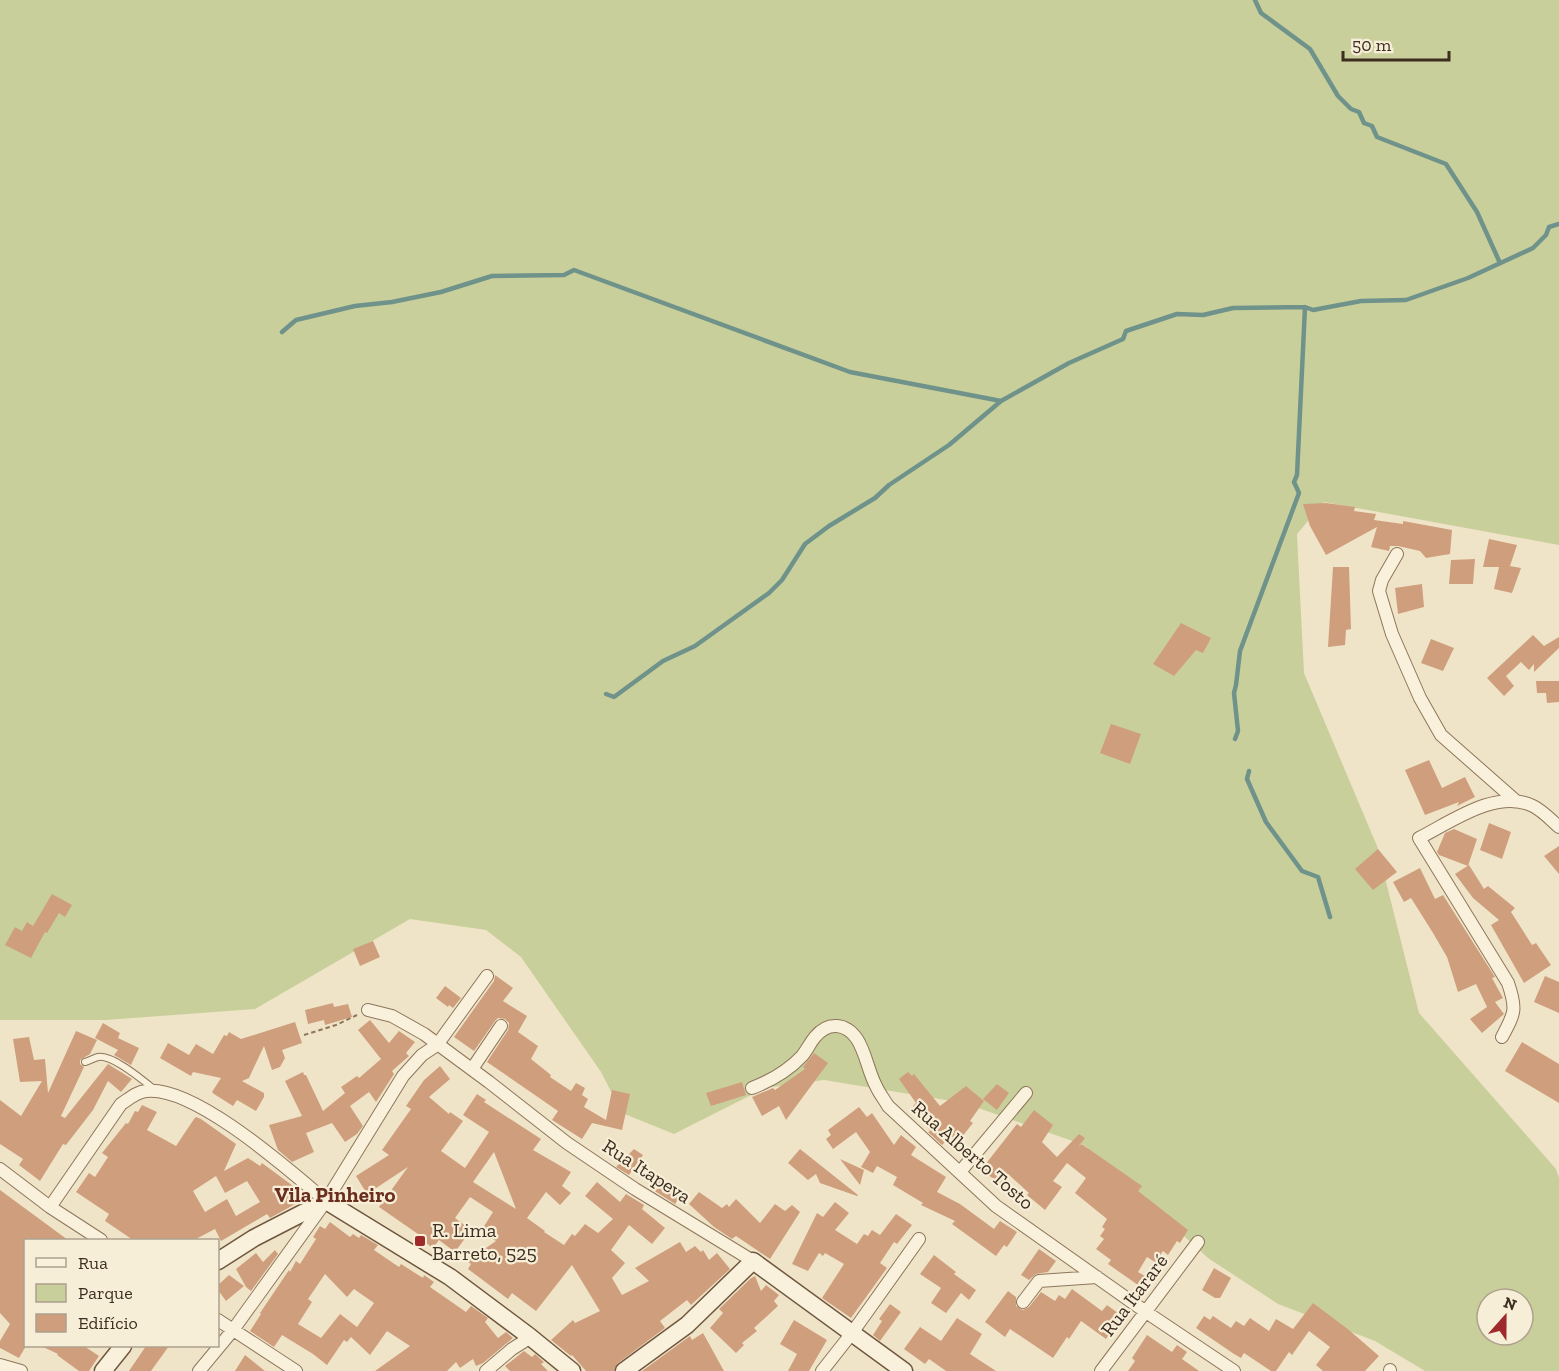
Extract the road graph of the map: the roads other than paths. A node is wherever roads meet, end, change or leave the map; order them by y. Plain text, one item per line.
1 (1397, 554) dead end
2 (1516, 801) junction
3 (1559, 827) edge
4 (488, 976) dead end
5 (368, 1010) road end
6 (501, 1026) dead end
7 (1502, 1037) dead end
8 (437, 1045) junction
9 (85, 1062) dead end
10 (472, 1069) junction
11 (752, 1088) dead end
12 (158, 1092) junction
13 (1026, 1093) dead end
14 (0, 1169) edge
15 (960, 1172) junction
16 (326, 1201) junction
17 (50, 1207) junction
18 (99, 1239) edge
19 (919, 1239) dead end
20 (1198, 1242) dead end
21 (219, 1260) edge
22 (753, 1261) junction
23 (1097, 1277) junction
24 (1023, 1302) dead end
25 (1146, 1312) junction
26 (219, 1321) edge
27 (233, 1330) junction
28 (852, 1333) junction
29 (531, 1337) junction
30 (122, 1347) edge
31 (219, 1347) edge
32 (219, 1347) edge
33 (0, 1365) edge
34 (21, 1371) edge
35 (104, 1371) edge
36 (199, 1371) edge
37 (296, 1371) edge
38 (486, 1371) edge
39 (572, 1371) edge
40 (624, 1371) edge
41 (822, 1371) edge
42 (904, 1371) edge
43 (1101, 1371) edge
44 (1234, 1371) edge

1 - 2 street
2 - 3 street
2 - 7 street
4 - 8 street
5 - 8 street, Rua Itapeva
6 - 10 street
8 - 10 street, Rua Itapeva
8 - 16 street
9 - 12 lane
10 - 22 street, Rua Itapeva
11 - 15 street, Rua Alberto Tosto
12 - 16 street
12 - 17 street
13 - 15 street
14 - 17 street
15 - 23 street, Rua Alberto Tosto
16 - 21 street
16 - 27 street
16 - 29 street
17 - 18 street
19 - 28 street
20 - 25 street, Rua Itararé
22 - 28 street, Rua Itapeva
22 - 40 street
23 - 24 street
23 - 25 street, Rua Alberto Tosto
25 - 43 street, Rua Itararé
25 - 44 street, Rua Alberto Tosto
26 - 27 street
27 - 32 street
27 - 37 street
28 - 41 street
28 - 42 street, Rua Itapeva
29 - 38 street
29 - 39 street
30 - 35 street
31 - 36 street
33 - 34 street

